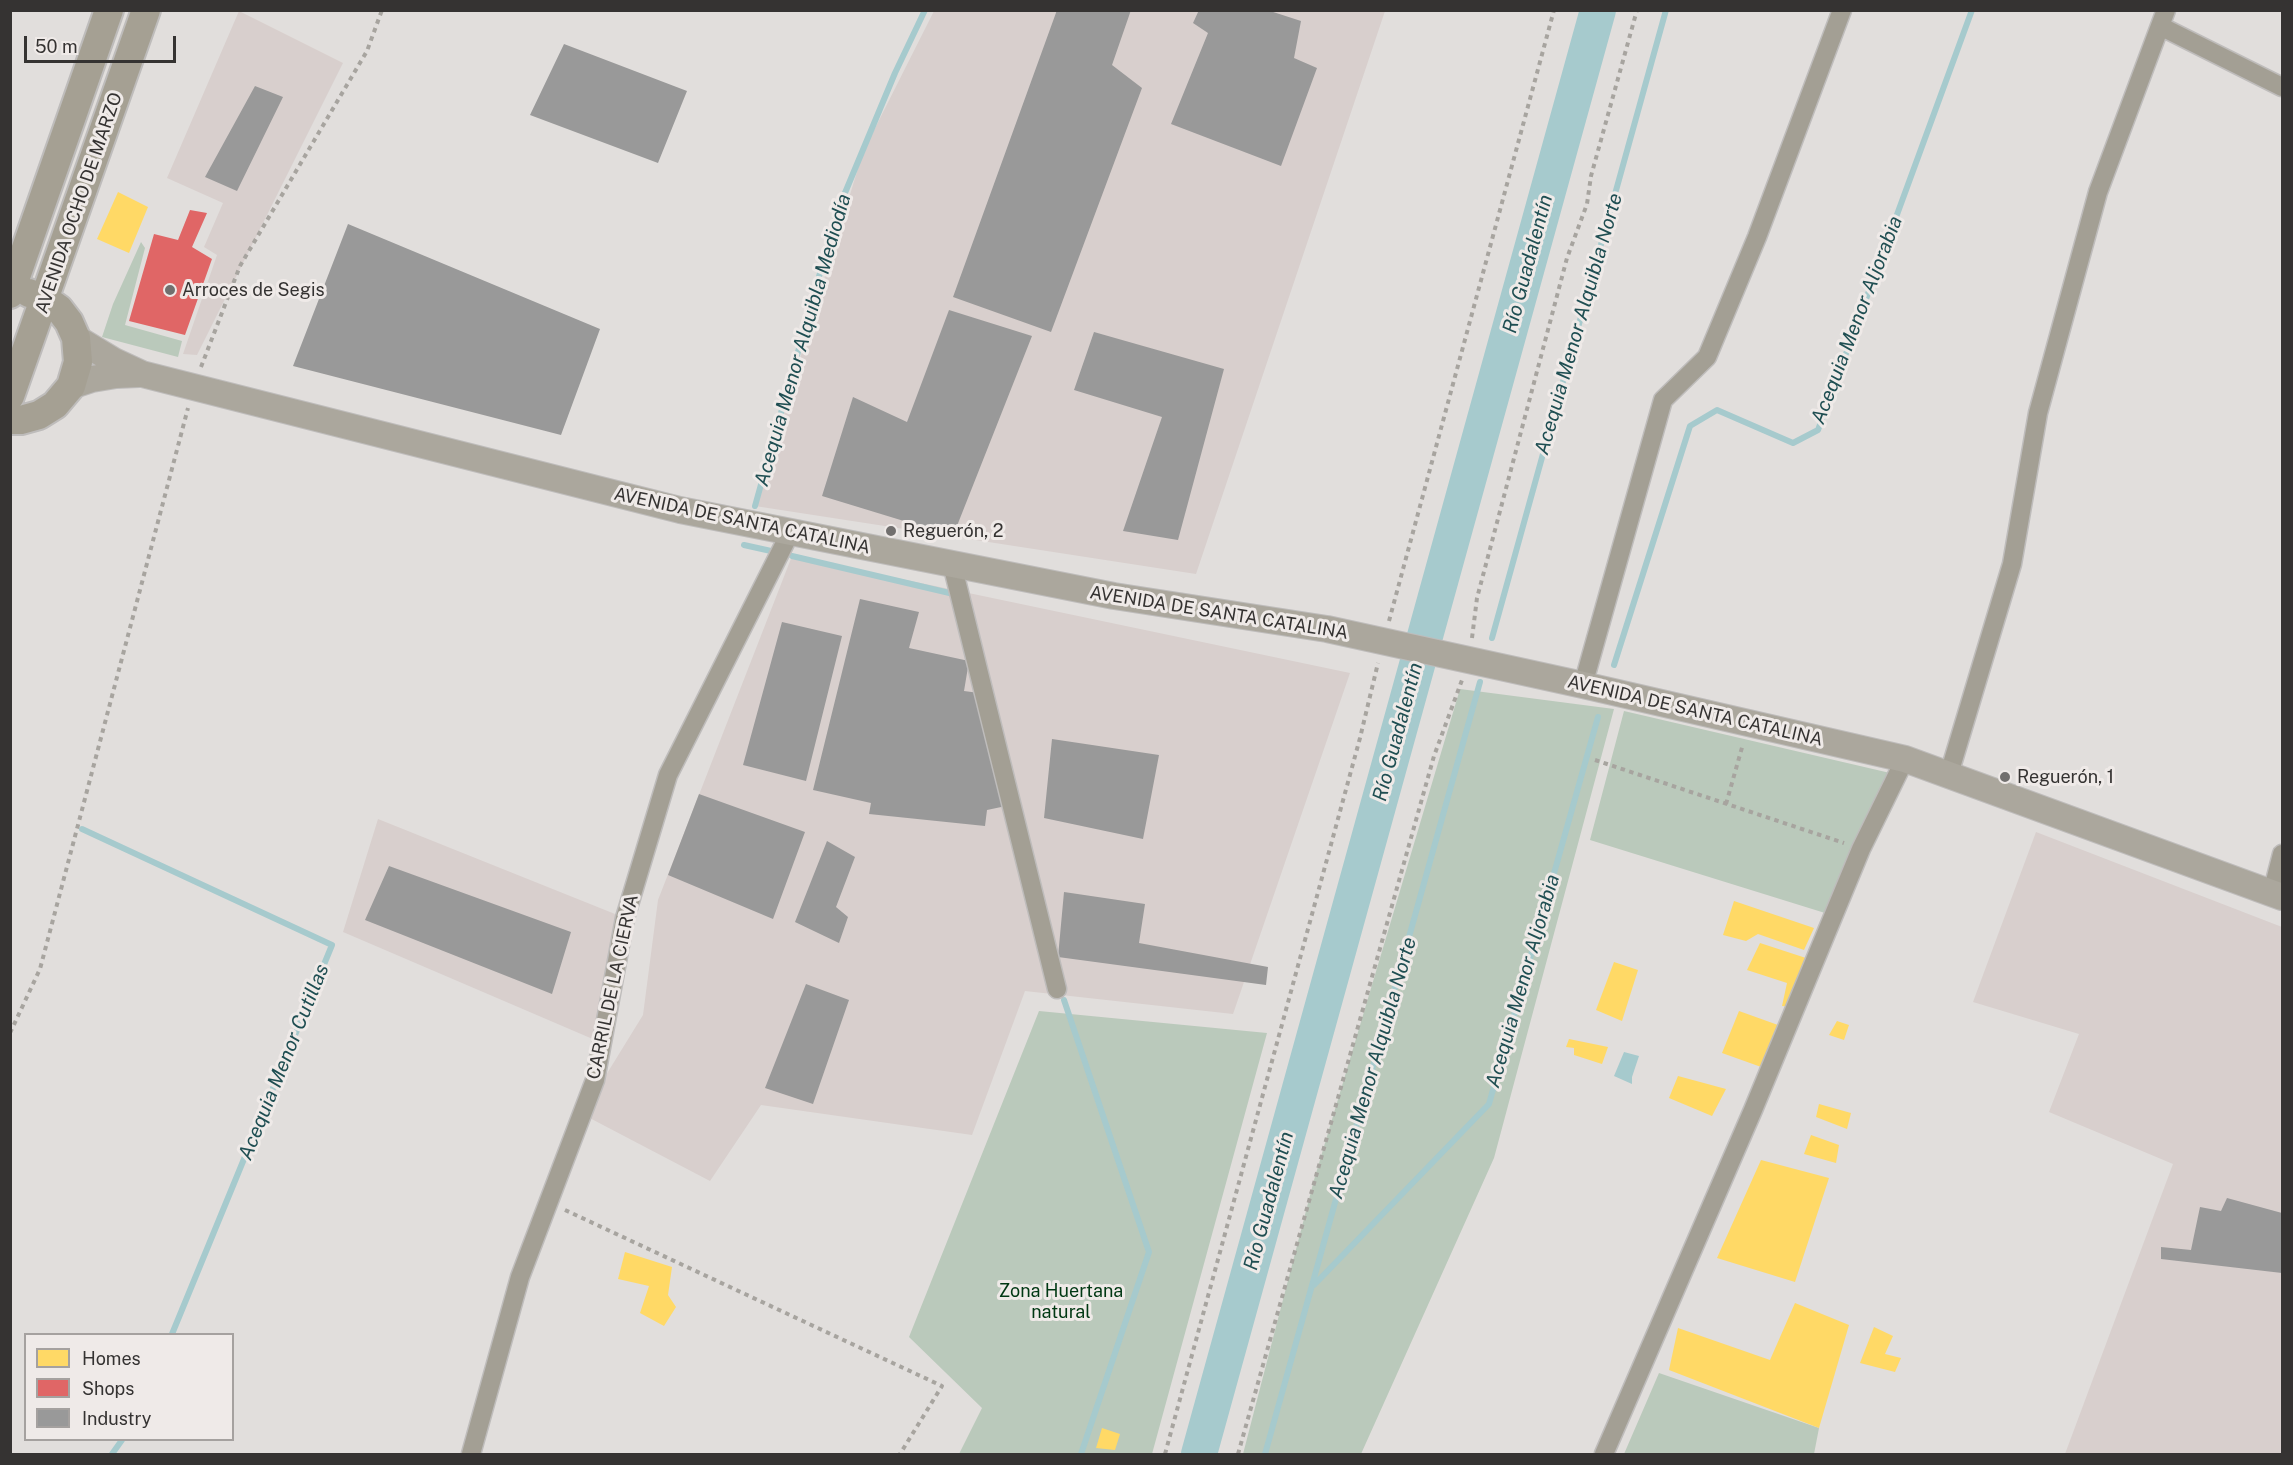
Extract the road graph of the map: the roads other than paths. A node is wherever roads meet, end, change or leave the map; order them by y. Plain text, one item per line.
1 (109, 10) edge
2 (147, 10) edge
3 (1842, 10) edge
4 (2163, 18) edge
5 (2283, 87) edge
6 (11, 292) edge
7 (45, 299) junction
8 (76, 338) junction
9 (142, 374) junction
10 (70, 386) junction
11 (10, 396) edge
12 (10, 420) edge
13 (790, 533) junction
14 (952, 564) junction
15 (1583, 685) junction
16 (1905, 759) junction
17 (1948, 774) junction
18 (2283, 854) edge
19 (2277, 895) edge
20 (1057, 988) dead end
21 (471, 1455) edge
22 (1604, 1455) edge

1 - 6 main road, AVENIDA OCHO DE MARZO
2 - 7 main road, AVENIDA OCHO DE MARZO
3 - 15 street
4 - 5 street
4 - 17 street
6 - 7 main road
7 - 8 main road
7 - 11 main road, AVENIDA OCHO DE MARZO
8 - 9 main road, AVENIDA DE SANTA CATALINA
8 - 10 main road
9 - 10 main road, AVENIDA DE SANTA CATALINA
9 - 13 main road, AVENIDA DE SANTA CATALINA
10 - 12 main road
13 - 14 main road, AVENIDA DE SANTA CATALINA
13 - 21 street, CARRIL DE LA CIERVA
14 - 15 main road, AVENIDA DE SANTA CATALINA
14 - 20 street
15 - 16 main road, AVENIDA DE SANTA CATALINA
16 - 17 main road, AVENIDA DE SANTA CATALINA
16 - 22 street
17 - 19 main road, AVENIDA DE SANTA CATALINA
18 - 19 street

